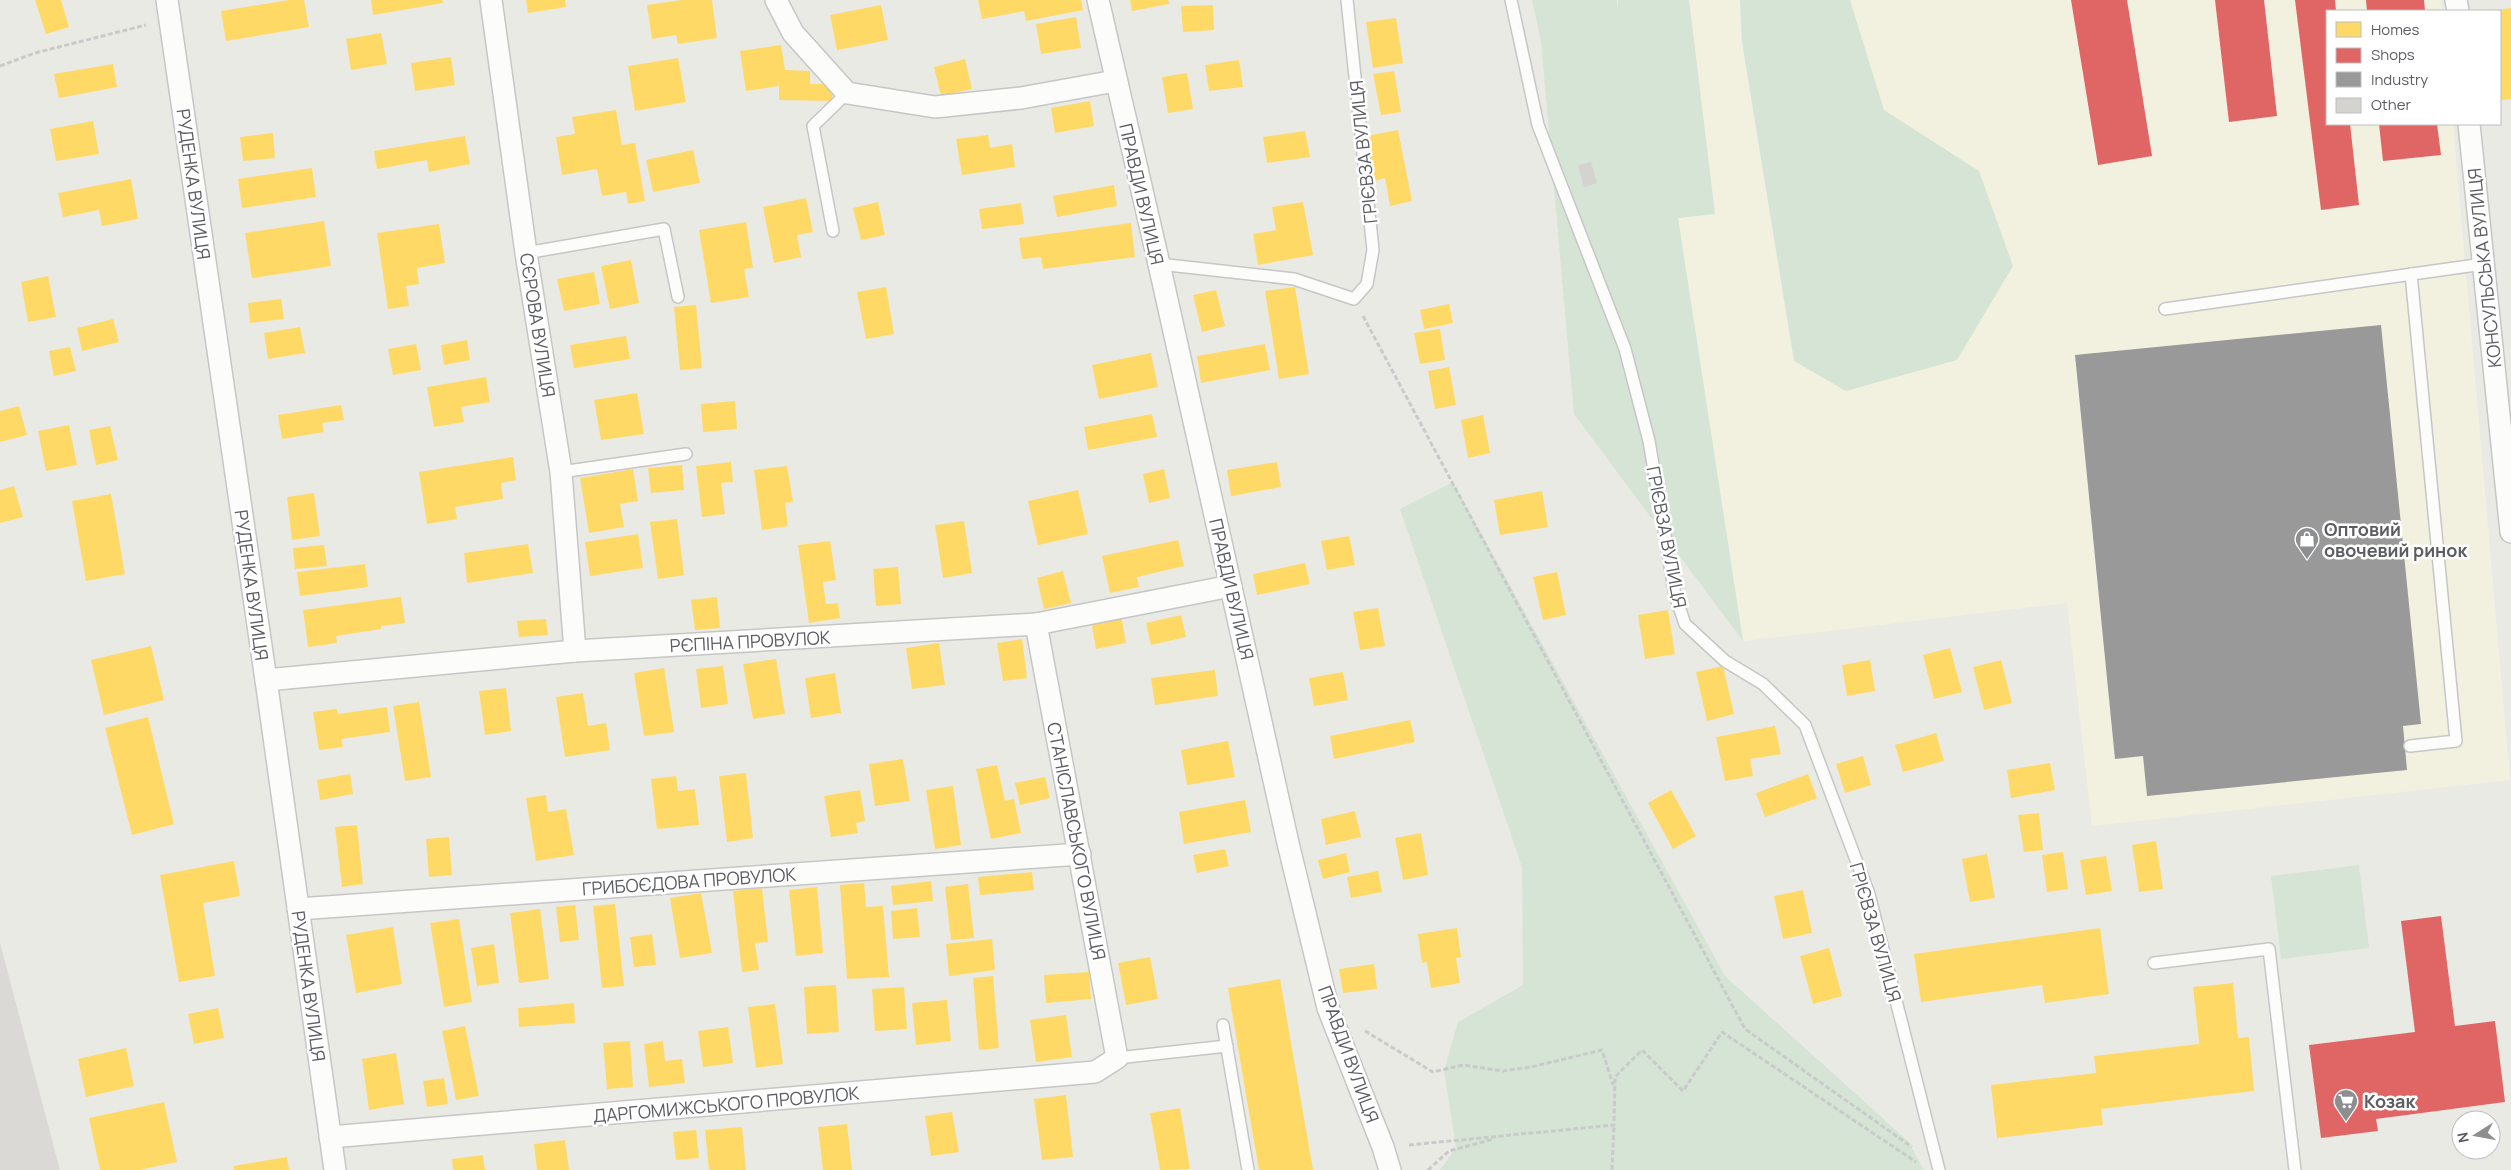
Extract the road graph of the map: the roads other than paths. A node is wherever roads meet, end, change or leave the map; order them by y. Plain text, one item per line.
1 (491, 0) edge
2 (776, 0) edge
3 (1098, 0) edge
4 (1347, 0) edge
5 (1511, 0) edge
6 (168, 10) edge
7 (1115, 81) junction
8 (846, 93) junction
9 (2469, 125) edge
10 (833, 231) dead end
11 (526, 253) junction
12 (1159, 264) junction
13 (2483, 264) junction
14 (2411, 274) junction
15 (678, 297) dead end
16 (2165, 309) dead end
17 (686, 454) dead end
18 (561, 472) junction
19 (2511, 532) edge
20 (1231, 586) junction
21 (1036, 624) junction
22 (576, 651) junction
23 (266, 680) junction
24 (2410, 746) dead end
25 (1080, 854) junction
26 (298, 909) junction
27 (2154, 963) dead end
28 (1223, 1025) dead end
29 (1227, 1046) junction
30 (1117, 1058) junction
31 (330, 1137) junction
32 (335, 1170) edge
33 (1248, 1170) edge
34 (1390, 1170) edge
35 (1939, 1170) edge
36 (2295, 1170) edge

1 - 11 street, СЄРОВА ВУЛИЦЯ
2 - 8 street
3 - 7 street, ПРАВДИ ВУЛИЦЯ
4 - 12 lane, ГРІЄВЗА ВУЛИЦЯ
5 - 35 lane, ГРІЄВЗА ВУЛИЦЯ
6 - 23 street, РУДЕНКА ВУЛИЦЯ
7 - 8 street
7 - 12 street, ПРАВДИ ВУЛИЦЯ
8 - 10 lane
9 - 13 street, КОНСУЛЬСЬКА ВУЛИЦЯ
11 - 15 lane
11 - 18 street, СЄРОВА ВУЛИЦЯ
12 - 20 street, ПРАВДИ ВУЛИЦЯ
13 - 14 lane
13 - 19 street, КОНСУЛЬСЬКА ВУЛИЦЯ
14 - 16 lane
14 - 24 lane
17 - 18 lane
18 - 22 street, СЄРОВА ВУЛИЦЯ
20 - 21 street, РЄПІНА ПРОВУЛОК
20 - 34 street, ПРАВДИ ВУЛИЦЯ
21 - 22 street, РЄПІНА ПРОВУЛОК
21 - 25 street, СТАНІСЛАВСЬКОГО ВУЛИЦЯ
22 - 23 street, РЄПІНА ПРОВУЛОК
23 - 26 street, РУДЕНКА ВУЛИЦЯ
25 - 26 street, ГРИБОЄДОВА ПРОВУЛОК
25 - 30 street, СТАНІСЛАВСЬКОГО ВУЛИЦЯ
26 - 31 street, РУДЕНКА ВУЛИЦЯ
27 - 36 lane
28 - 29 lane
29 - 30 lane
29 - 33 lane
30 - 31 street, ДАРГОМИЖСЬКОГО ПРОВУЛОК
31 - 32 street, РУДЕНКА ВУЛИЦЯ

